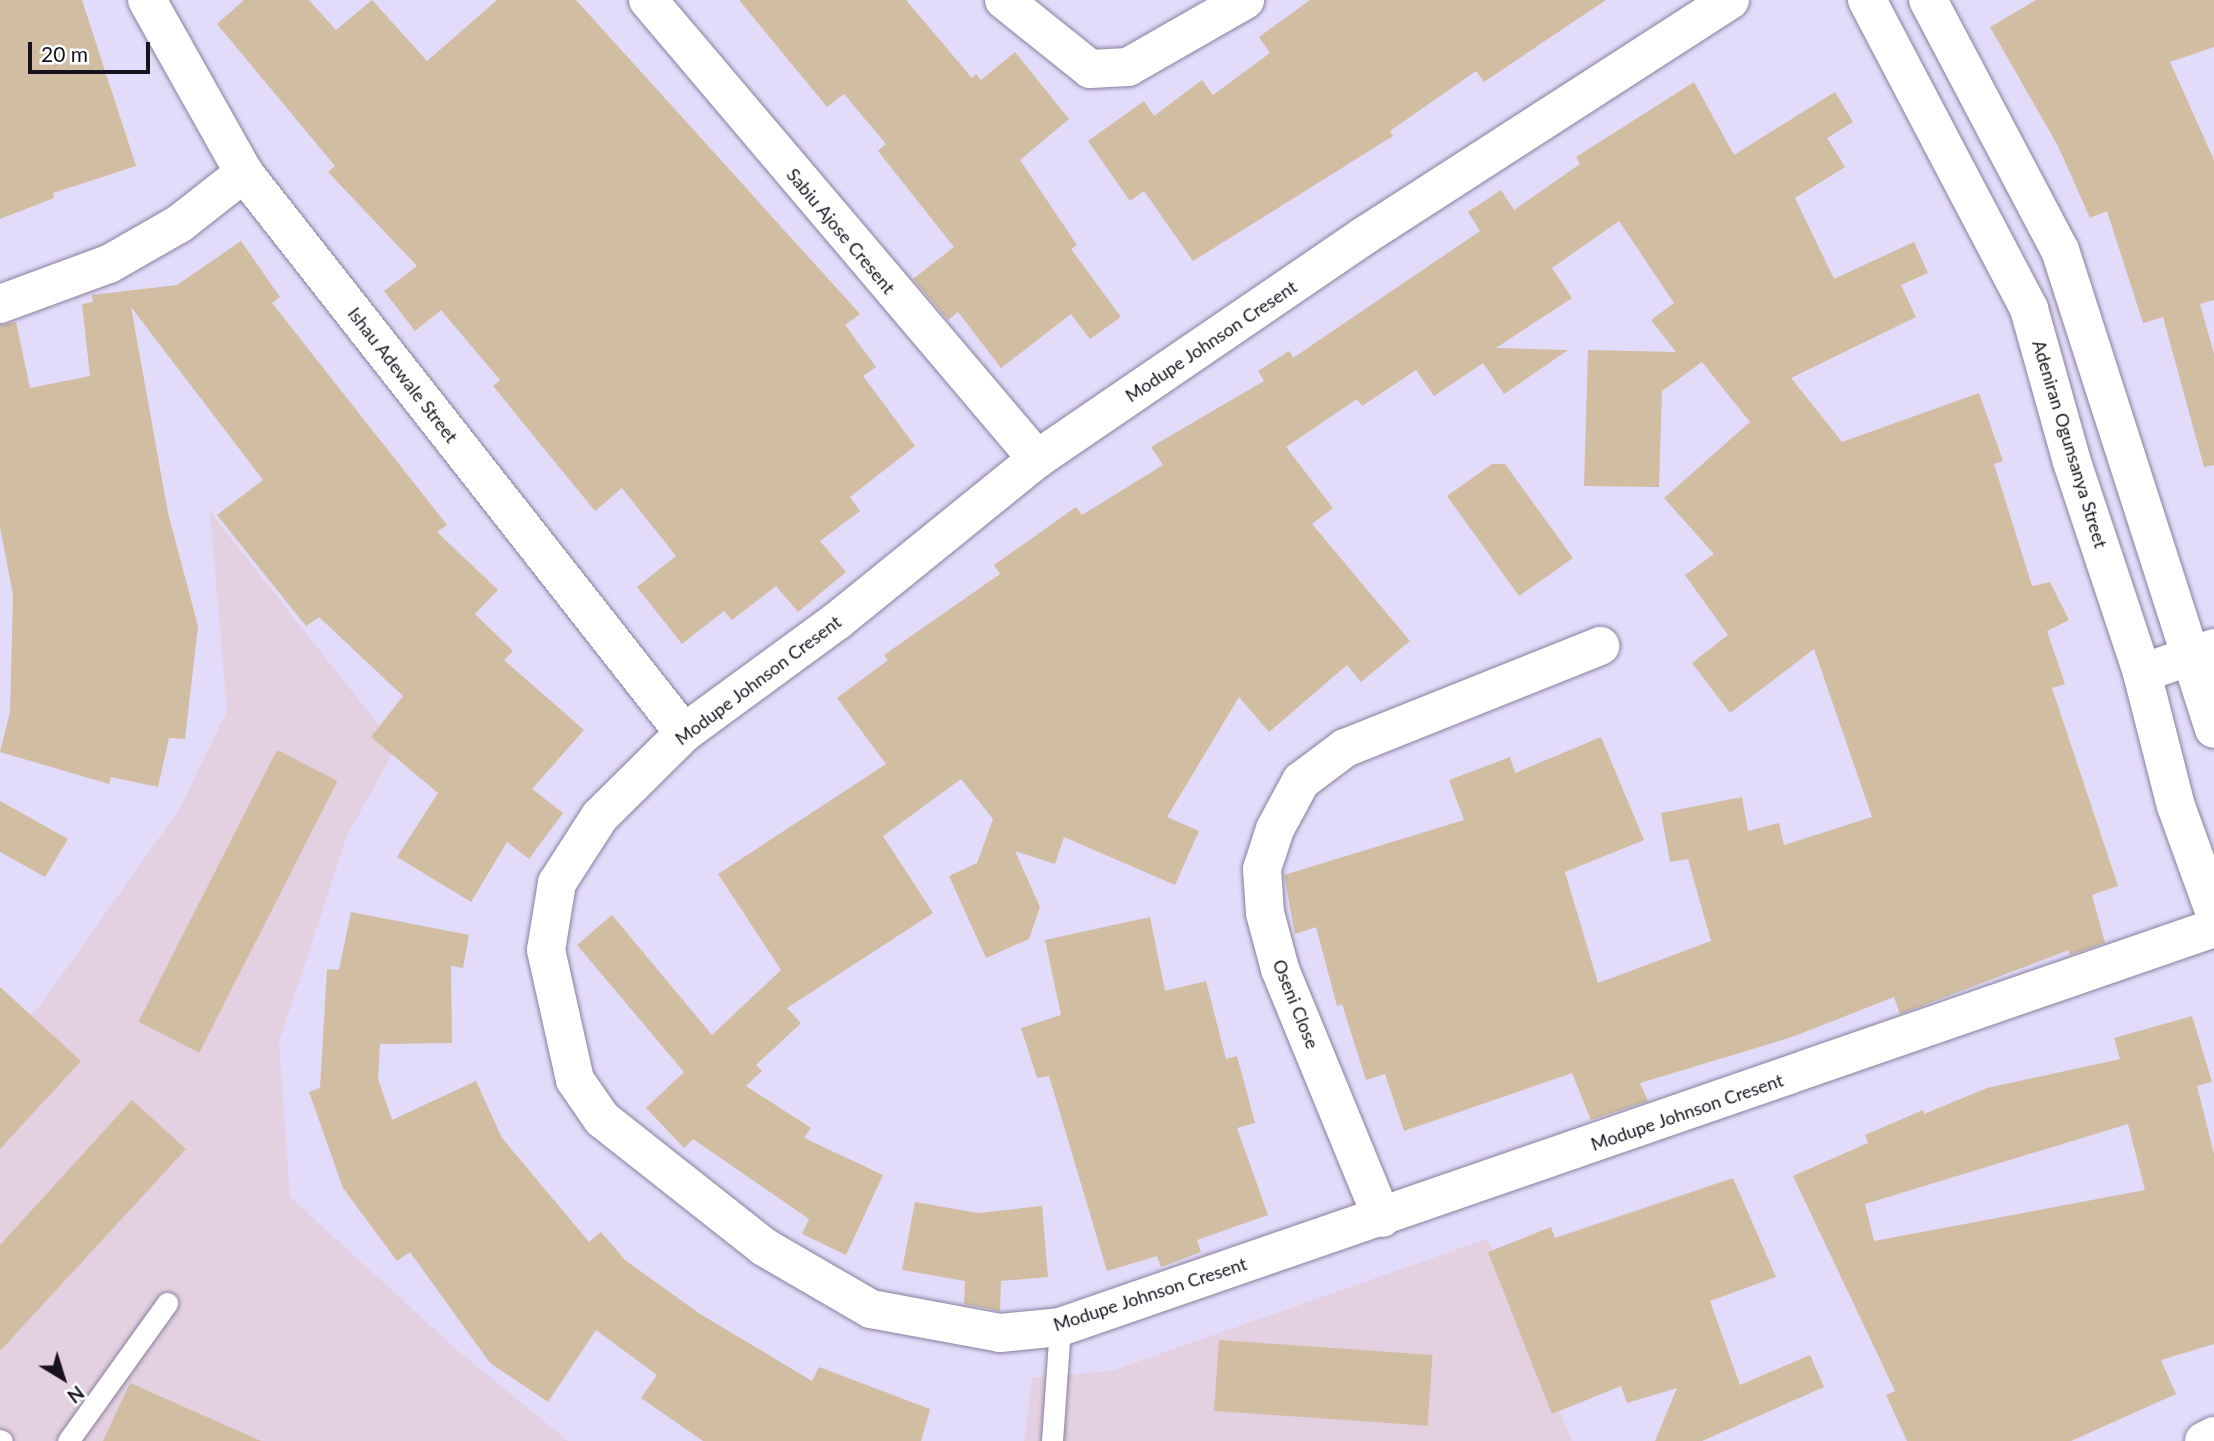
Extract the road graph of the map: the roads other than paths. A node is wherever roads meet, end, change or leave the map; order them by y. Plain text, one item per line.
1 (147, 0) edge
2 (648, 0) edge
3 (1004, 0) edge
4 (1245, 0) edge
5 (1730, 0) edge
6 (1867, 0) edge
7 (1928, 0) edge
8 (244, 173) junction
9 (0, 304) edge
10 (1037, 459) junction
11 (1600, 646) dead end
12 (2203, 651) edge
13 (2142, 673) junction
14 (2214, 729) edge
15 (684, 733) junction
16 (2214, 911) edge
17 (2214, 928) edge
18 (1382, 1218) junction
19 (167, 1303) dead end
20 (1060, 1327) junction
21 (2214, 1436) edge
22 (68, 1441) edge
23 (1052, 1441) edge
24 (2204, 1441) edge

1 - 8 street, Ishau Adewale Street
2 - 10 street, Sabiu Ajose Cresent
3 - 4 street
5 - 10 street, Modupe Johnson Cresent
6 - 13 street, Adeniran Ogunsanya Street
7 - 12 street
8 - 9 street
8 - 15 street, Ishau Adewale Street
10 - 15 street, Modupe Johnson Cresent
11 - 18 street, Oseni Close
12 - 13 street
12 - 14 street
13 - 16 street, Adeniran Ogunsanya Street
15 - 20 street, Modupe Johnson Cresent
17 - 18 street, Modupe Johnson Cresent
18 - 20 street, Modupe Johnson Cresent
19 - 22 lane
20 - 23 lane
21 - 24 street

